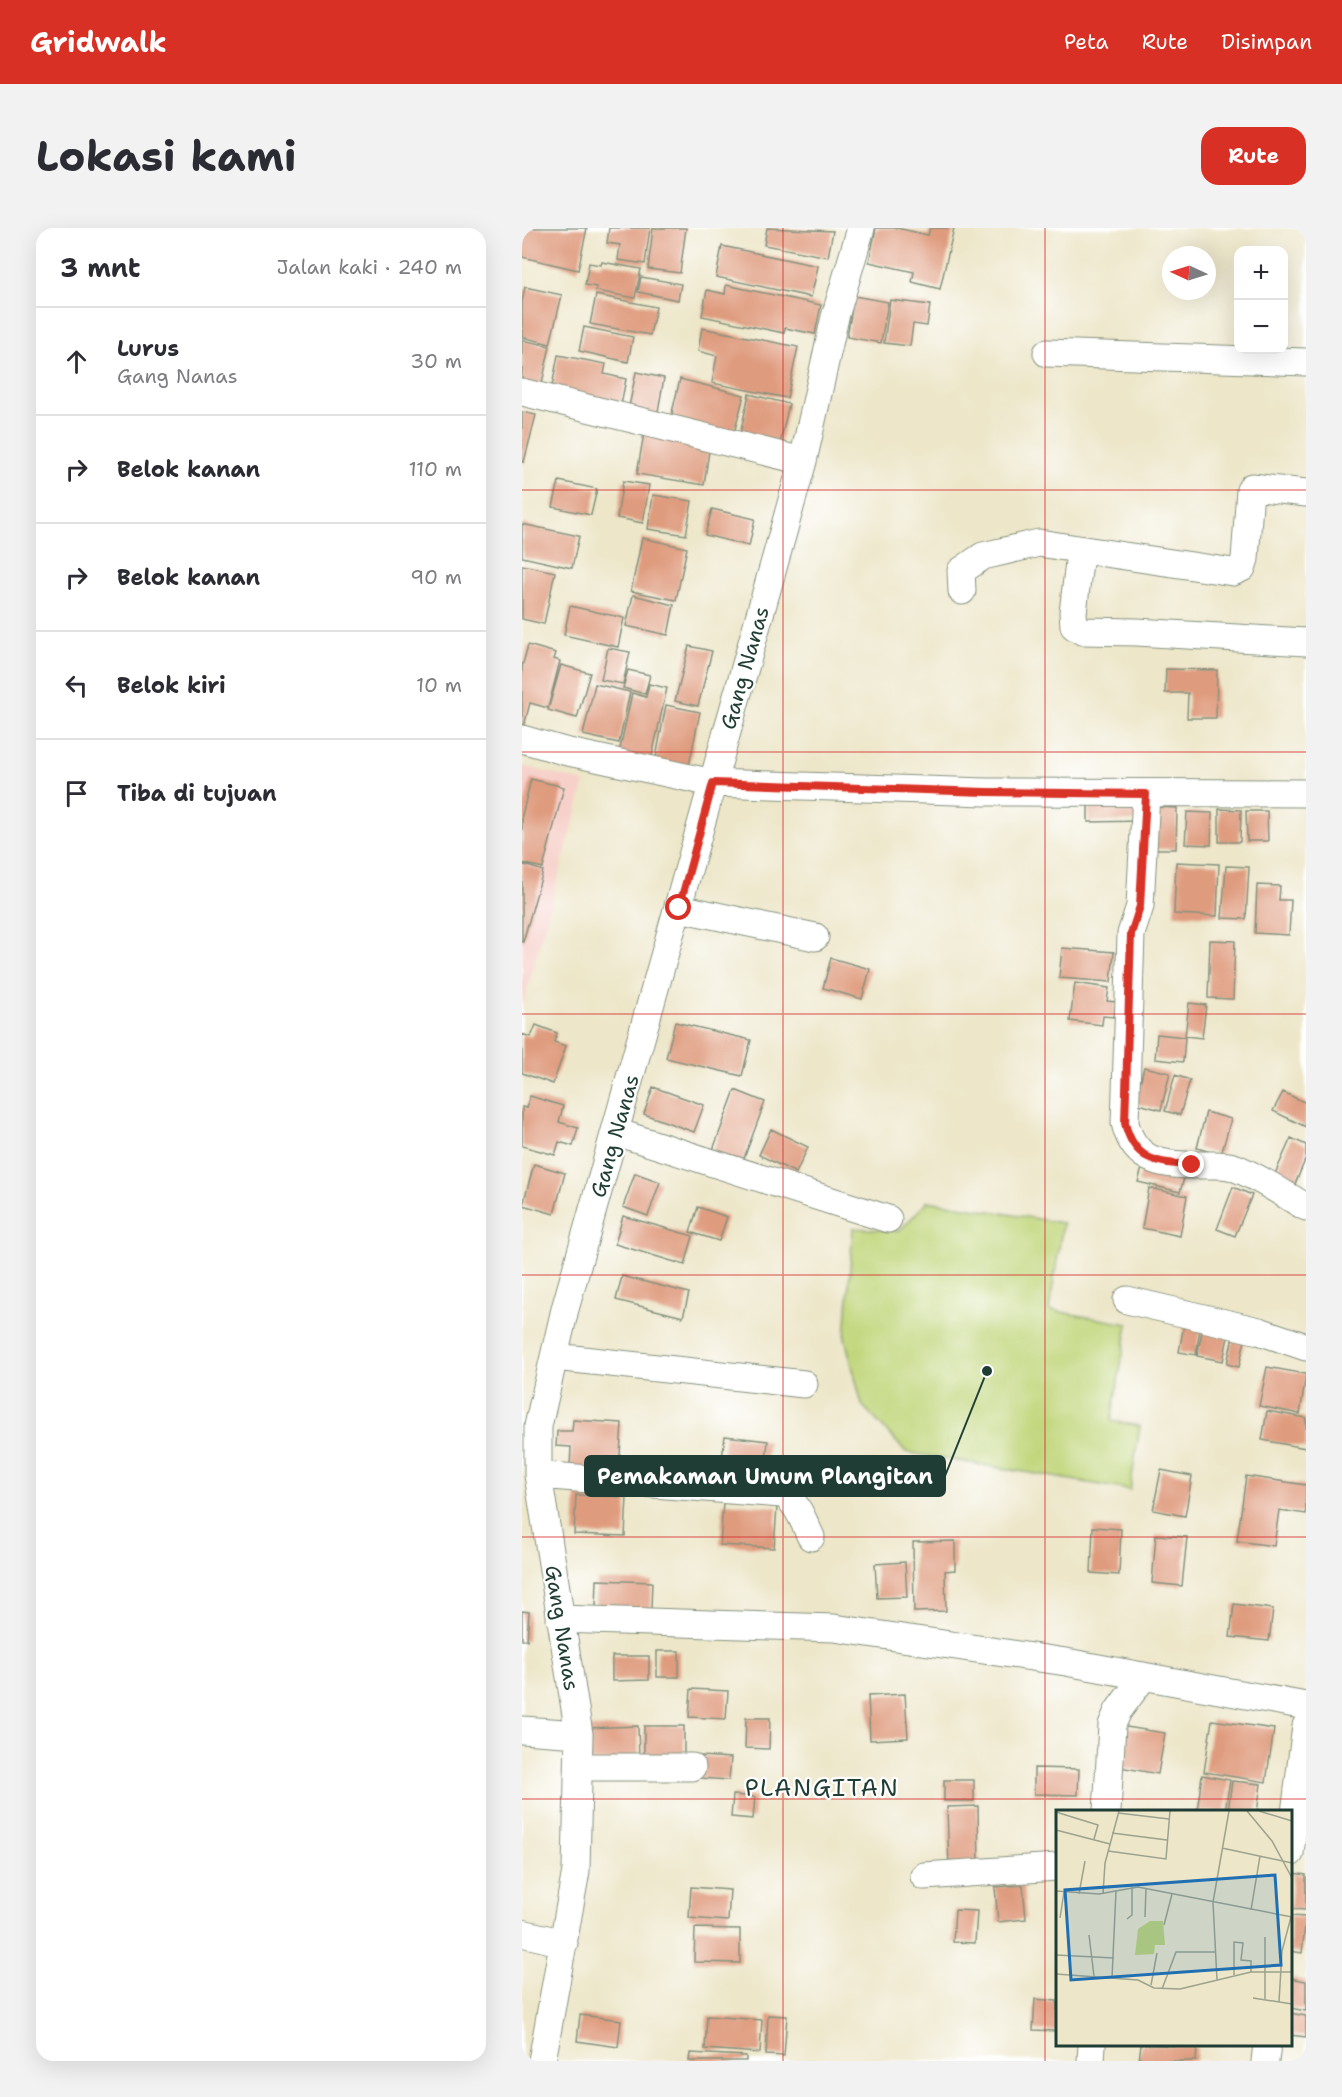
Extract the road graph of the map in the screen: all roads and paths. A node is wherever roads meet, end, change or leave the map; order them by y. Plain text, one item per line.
1 (861, 228) edge
2 (1047, 353) dead end
3 (1306, 362) edge
4 (522, 393) edge
5 (803, 460) junction
6 (1306, 493) edge
7 (1091, 551) junction
8 (962, 591) dead end
9 (1306, 642) edge
10 (522, 740) edge
11 (713, 783) junction
12 (1306, 793) edge
13 (1146, 794) junction
14 (679, 908) junction
15 (815, 938) dead end
16 (616, 1132) junction
17 (1306, 1207) edge
18 (888, 1219) dead end
19 (1127, 1300) dead end
20 (1306, 1347) edge
21 (555, 1357) junction
22 (804, 1384) dead end
23 (538, 1475) junction
24 (811, 1537) dead end
25 (560, 1619) junction
26 (1144, 1676) junction
27 (1306, 1706) edge
28 (1306, 1725) edge
29 (522, 1730) edge
30 (579, 1734) junction
31 (580, 1767) junction
32 (692, 1767) dead end
33 (1107, 1810) edge
34 (1291, 1845) edge
35 (1056, 1867) edge
36 (924, 1876) dead end
37 (522, 1932) edge
38 (564, 1943) junction
39 (1092, 2046) edge
40 (1267, 2046) edge
41 (542, 2061) edge
42 (1091, 2061) edge
43 (1265, 2061) edge

1 - 5 street, Gang Nanas
2 - 3 street
4 - 5 street
5 - 11 street, Gang Nanas
6 - 7 street
7 - 8 street
7 - 9 street
10 - 11 street
11 - 13 street
11 - 14 street, Gang Nanas
12 - 13 street
13 - 17 street
14 - 15 street
14 - 16 street, Gang Nanas
16 - 18 street
16 - 21 street, Gang Nanas
19 - 20 street
21 - 22 street
21 - 23 street, Gang Nanas
23 - 24 street
23 - 25 street, Gang Nanas
25 - 26 street
25 - 30 street, Gang Nanas
26 - 27 street
26 - 33 street
28 - 34 street
29 - 30 street
30 - 31 street, Gang Nanas
31 - 32 street
31 - 38 street, Gang Nanas
35 - 36 street
37 - 38 street
38 - 41 street, Gang Nanas
39 - 42 street
40 - 43 street

